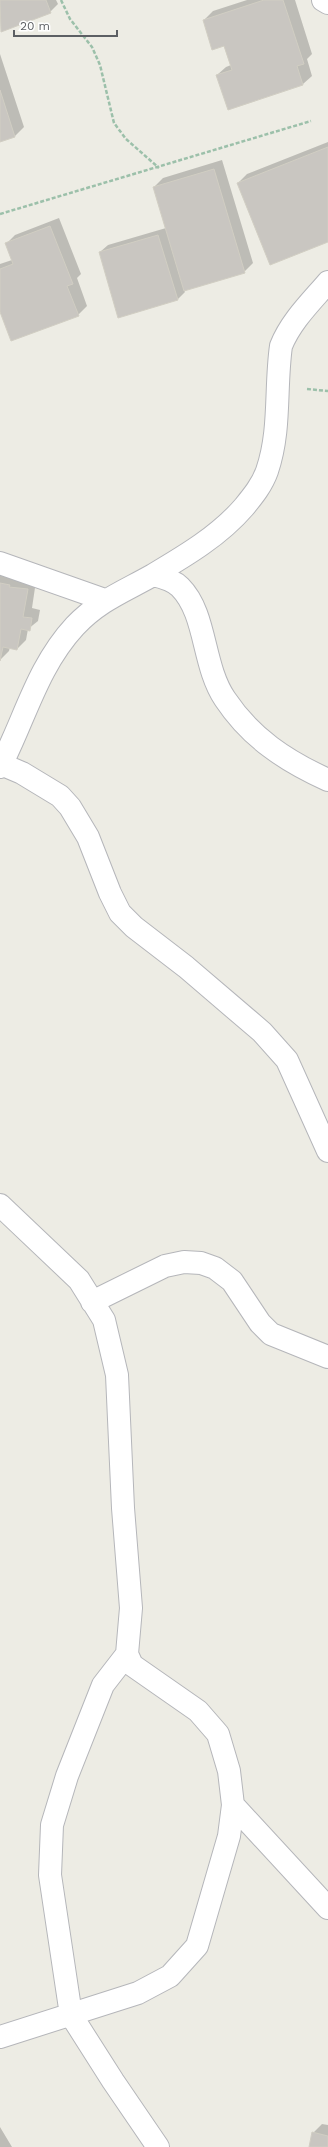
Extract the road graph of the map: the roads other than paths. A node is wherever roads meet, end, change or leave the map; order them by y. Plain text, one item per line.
1 (323, 0) edge
2 (328, 3) edge
3 (328, 282) edge
4 (0, 563) edge
5 (153, 575) junction
6 (105, 600) junction
7 (1, 765) edge
8 (328, 780) edge
9 (328, 1151) edge
10 (0, 1205) edge
11 (92, 1302) junction
12 (328, 1357) edge
13 (127, 1654) junction
14 (233, 1806) junction
15 (328, 1908) edge
16 (71, 2015) junction
17 (0, 2037) edge
18 (158, 2147) edge

1 - 2 street
3 - 5 street
4 - 6 street
5 - 6 street
5 - 8 street
6 - 7 street
7 - 9 street
10 - 11 street
11 - 12 street
11 - 13 street
13 - 14 street
13 - 16 street
14 - 15 street
14 - 16 street
16 - 17 street
16 - 18 street

